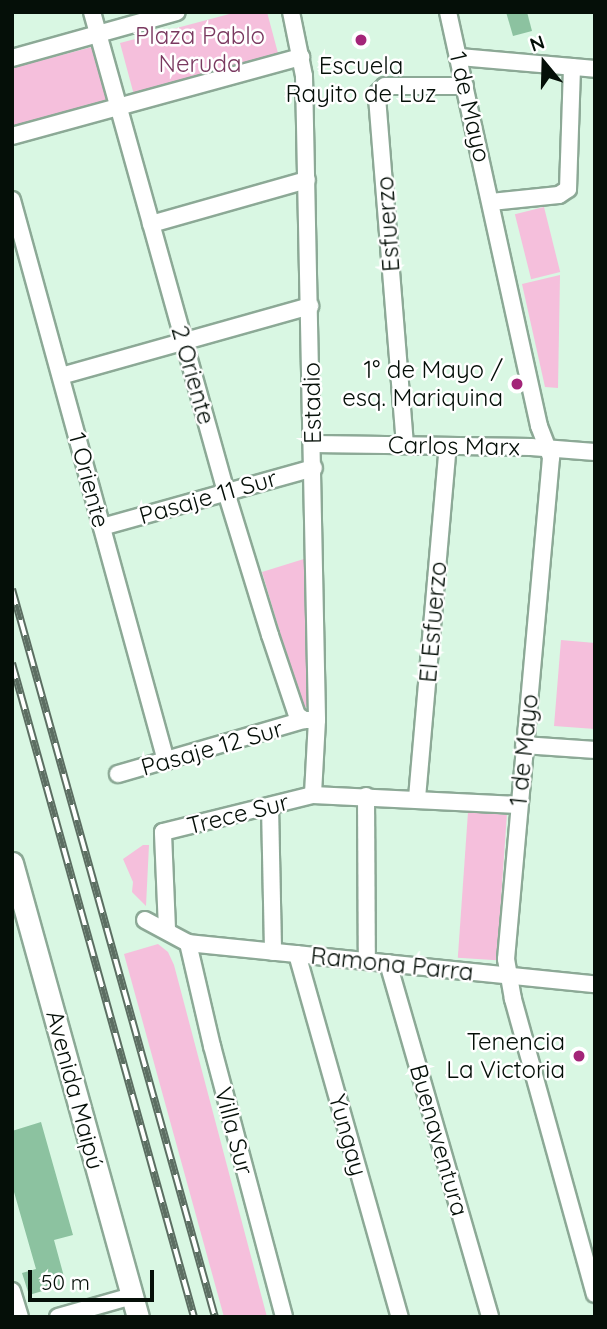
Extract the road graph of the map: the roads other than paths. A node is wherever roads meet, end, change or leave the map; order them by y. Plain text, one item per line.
1 (92, 12) edge
2 (177, 12) edge
3 (291, 12) edge
4 (448, 12) edge
5 (99, 34) junction
6 (301, 57) junction
7 (459, 57) junction
8 (12, 58) edge
9 (572, 68) junction
10 (595, 69) edge
11 (465, 86) junction
12 (118, 106) junction
13 (12, 136) edge
14 (307, 180) junction
15 (12, 200) edge
16 (491, 202) junction
17 (151, 224) junction
18 (310, 306) junction
19 (184, 342) junction
20 (61, 376) junction
21 (313, 444) junction
22 (405, 445) junction
23 (449, 446) junction
24 (549, 449) junction
25 (595, 452) edge
26 (314, 468) junction
27 (226, 492) junction
28 (102, 527) junction
29 (311, 720) junction
30 (524, 745) junction
31 (595, 750) edge
32 (166, 761) junction
33 (118, 774) dead end
34 (313, 795) junction
35 (366, 796) junction
36 (417, 798) junction
37 (518, 805) junction
38 (270, 806) junction
39 (12, 863) edge
40 (17, 895) edge
41 (145, 920) dead end
42 (167, 929) junction
43 (188, 943) junction
44 (273, 952) junction
45 (297, 954) junction
46 (367, 961) junction
47 (388, 963) junction
48 (508, 976) junction
49 (595, 984) edge
50 (592, 1255) edge
51 (12, 1291) edge
52 (595, 1294) edge
53 (135, 1306) edge
54 (20, 1317) edge
55 (58, 1317) edge
56 (284, 1317) edge
57 (400, 1317) edge
58 (489, 1317) edge

1 - 5 street, 2 Oriente
2 - 5 street
3 - 6 street, Estadio
4 - 7 street, 1 de Mayo
5 - 8 street
5 - 12 street, 2 Oriente
6 - 12 street
6 - 14 street, Estadio
7 - 9 street
7 - 11 street, 1 de Mayo
9 - 10 street
9 - 16 street
11 - 16 street, 1 de Mayo
11 - 22 street, Esfuerzo
12 - 13 street
12 - 17 street, 2 Oriente
14 - 17 street
14 - 18 street, Estadio
15 - 20 street, 1 Oriente
16 - 24 street, 1 de Mayo
17 - 19 street, 2 Oriente
18 - 19 street
18 - 21 street, Estadio
19 - 20 street
19 - 27 street, 2 Oriente
20 - 28 street, 1 Oriente
21 - 22 street, Carlos Marx
21 - 26 street, Estadio
22 - 23 street, Carlos Marx
23 - 24 street, Carlos Marx
23 - 36 street, El Esfuerzo
24 - 25 street, Carlos Marx
24 - 30 street, 1 de Mayo
26 - 27 street, Pasaje 11 Sur
26 - 29 street, Estadio
27 - 28 street, Pasaje 11 Sur
27 - 29 street, 2 Oriente
28 - 32 street, 1 Oriente
29 - 32 street, Pasaje 12 Sur
29 - 34 street, Estadio
30 - 31 street
30 - 37 street, 1 de Mayo
32 - 33 street, Pasaje 12 Sur
34 - 35 street, Trece Sur
34 - 38 street, Trece Sur
35 - 36 street, Trece Sur
35 - 46 street
36 - 37 street, Trece Sur
37 - 48 street, 1 de Mayo
38 - 42 street, Trece Sur
38 - 44 street
39 - 40 main road, Avenida Maipú
40 - 53 main road, Avenida Maipú
41 - 42 street
42 - 43 street
43 - 44 street, Ramona Parra
43 - 56 street, Villa Sur
44 - 45 street, Ramona Parra
45 - 46 street, Ramona Parra
45 - 57 street, Yungay
46 - 47 street, Ramona Parra
47 - 48 street, Ramona Parra
47 - 58 street, Buenaventura
48 - 49 street, Ramona Parra
48 - 50 street, 1 de Mayo
50 - 52 street, 1 de Mayo
51 - 54 street
53 - 55 street

